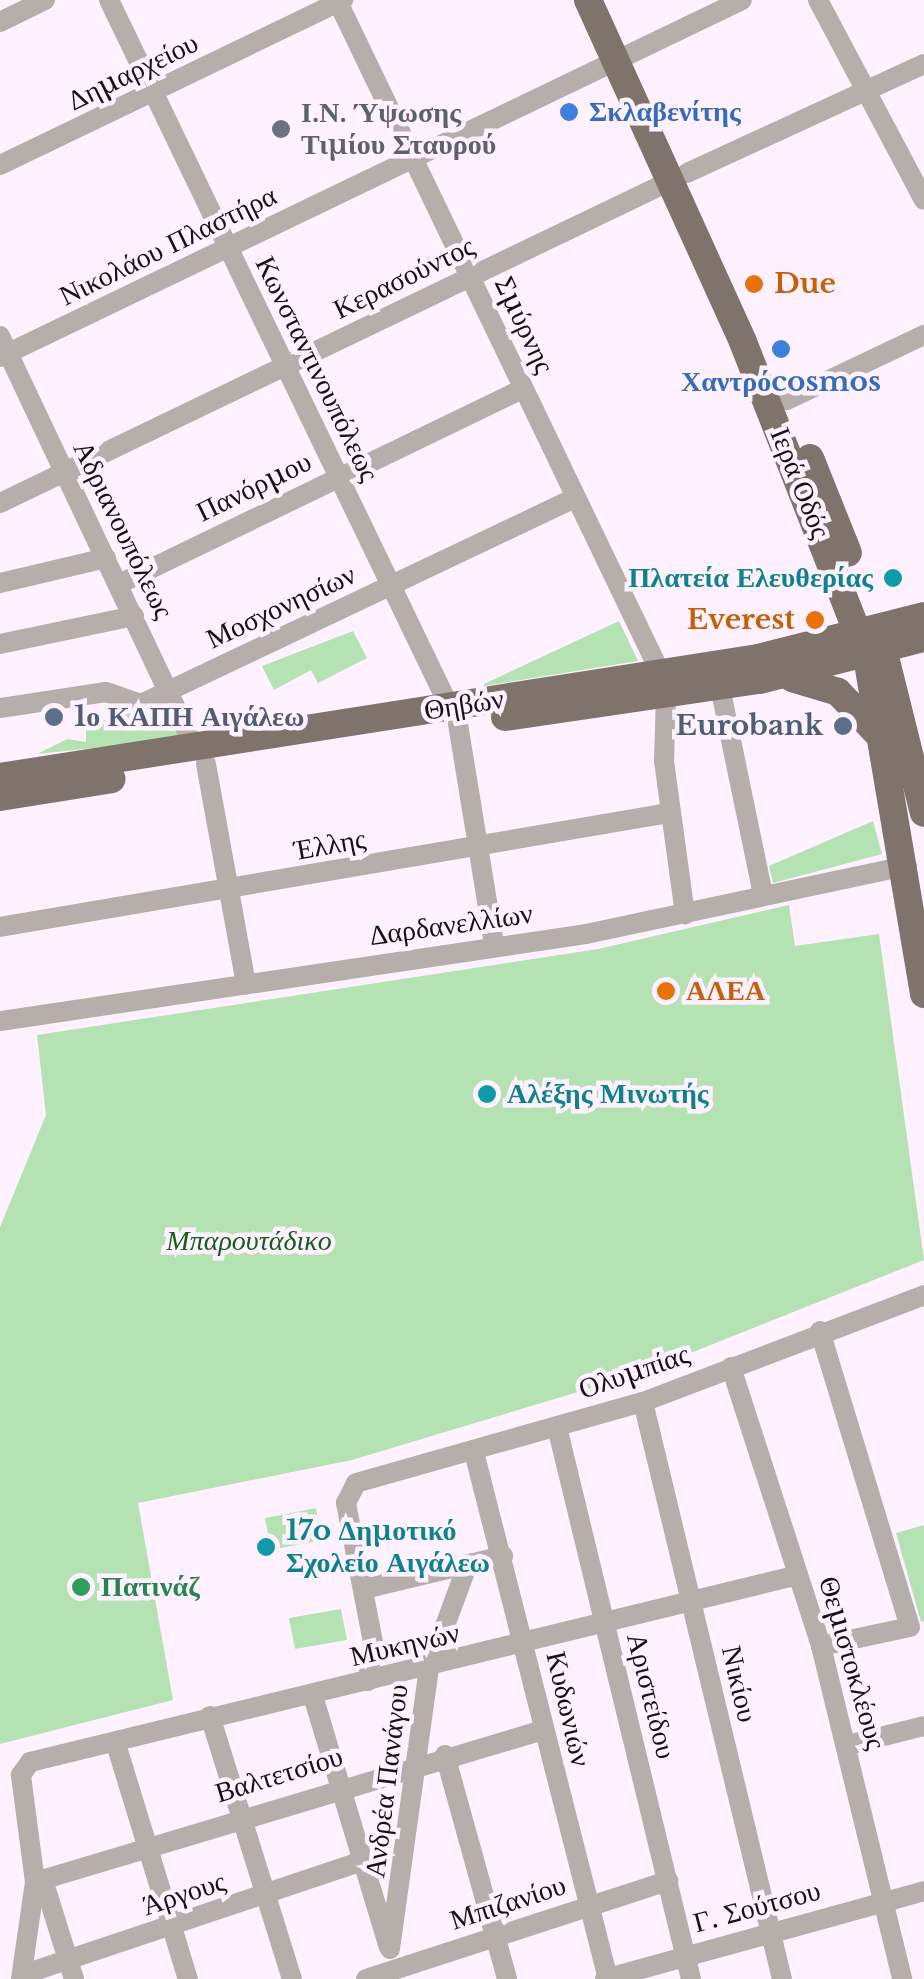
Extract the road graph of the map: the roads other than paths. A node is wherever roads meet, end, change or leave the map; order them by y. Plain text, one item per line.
1 (45, 0) edge
2 (109, 0) edge
3 (588, 0) edge
4 (606, 0) edge
5 (742, 0) edge
6 (818, 0) edge
7 (339, 1) edge
8 (0, 22) edge
9 (622, 56) junction
10 (924, 64) edge
11 (154, 93) junction
12 (866, 93) junction
13 (414, 158) junction
14 (0, 165) edge
15 (679, 177) junction
16 (924, 200) edge
17 (228, 247) junction
18 (470, 276) junction
19 (924, 335) edge
20 (3, 349) edge
21 (286, 366) junction
22 (523, 389) junction
23 (787, 400) junction
24 (64, 472) junction
25 (338, 476) junction
26 (576, 498) junction
27 (0, 503) edge
28 (106, 558) junction
29 (0, 584) edge
30 (118, 584) junction
31 (392, 585) junction
32 (134, 616) junction
33 (924, 616) edge
34 (924, 638) edge
35 (0, 644) edge
36 (872, 644) junction
37 (760, 680) junction
38 (664, 684) junction
39 (720, 687) junction
40 (168, 690) junction
41 (0, 708) edge
42 (454, 716) junction
43 (885, 745) junction
44 (200, 756) junction
45 (0, 776) edge
46 (0, 797) edge
47 (923, 807) edge
48 (669, 813) junction
49 (478, 846) junction
50 (907, 866) junction
51 (230, 891) junction
52 (763, 895) junction
53 (685, 916) junction
54 (0, 927) edge
55 (494, 945) junction
56 (246, 984) junction
57 (924, 994) edge
58 (0, 1021) edge
59 (924, 1295) edge
60 (820, 1331) junction
61 (731, 1367) junction
62 (643, 1402) junction
63 (558, 1427) junction
64 (474, 1452) junction
65 (503, 1556) junction
66 (468, 1566) junction
67 (798, 1575) junction
68 (364, 1589) junction
69 (690, 1601) junction
70 (604, 1622) junction
71 (525, 1644) junction
72 (821, 1646) junction
73 (429, 1668) junction
74 (368, 1681) junction
75 (313, 1696) junction
76 (210, 1716) junction
77 (924, 1726) edge
78 (543, 1730) junction
79 (116, 1744) junction
80 (848, 1746) junction
81 (445, 1755) junction
82 (412, 1764) junction
83 (339, 1784) junction
84 (241, 1814) junction
85 (147, 1848) junction
86 (362, 1861) junction
87 (668, 1880) junction
88 (39, 1881) junction
89 (924, 1892) edge
90 (266, 1896) junction
91 (884, 1901) junction
92 (586, 1906) junction
93 (172, 1928) junction
94 (769, 1930) junction
95 (493, 1937) junction
96 (685, 1955) junction
97 (395, 1966) edge
98 (71, 1969) edge
99 (22, 1977) edge
100 (188, 1979) edge
101 (292, 1979) edge
102 (366, 1979) edge
103 (506, 1979) edge
104 (607, 1979) edge
105 (691, 1979) edge
106 (782, 1979) edge
107 (902, 1979) edge

1 - 8 street
2 - 11 street, Κωνσταντινουπόλεως
3 - 9 main road, Ιερά Οδός
4 - 9 main road, Ιερά Οδός
5 - 9 street, Νικολάου Πλαστήρα
6 - 12 street
7 - 11 street, Δημαρχείου
7 - 13 street, Σμύρνης
9 - 13 street, Νικολάου Πλαστήρα
9 - 15 main road, Ιερά Οδός
10 - 12 street, Κερασούντος
11 - 14 street, Δημαρχείου
11 - 17 street, Κωνσταντινουπόλεως
12 - 15 street, Κερασούντος
12 - 16 street
13 - 17 street, Νικολάου Πλαστήρα
13 - 18 street, Σμύρνης
15 - 18 street, Κερασούντος
15 - 23 main road, Ιερά Οδός
15 - 36 main road, Ιερά Οδός
17 - 20 street, Νικολάου Πλαστήρα
17 - 21 street, Κωνσταντινουπόλεως
18 - 21 street, Κερασούντος
18 - 22 street, Σμύρνης
19 - 23 street
20 - 24 street, Αδριανουπόλεως
21 - 24 street, Κερασούντος
21 - 25 street, Κωνσταντινουπόλεως
22 - 25 street, Πανόρμου
22 - 26 street, Σμύρνης
23 - 36 main road, Ιερά Οδός
24 - 27 street, Κερασούντος
24 - 28 street, Αδριανουπόλεως
25 - 30 street, Πανόρμου
25 - 31 street, Κωνσταντινουπόλεως
26 - 31 street, Μοσχονησίων
26 - 38 street, Σμύρνης
28 - 29 street
28 - 30 street, Αδριανουπόλεως
30 - 32 street, Αδριανουπόλεως
31 - 40 street, Μοσχονησίων
31 - 42 street, Κωνσταντινουπόλεως
32 - 35 street
32 - 40 street, Αδριανουπόλεως
33 - 36 main road, Θηβών
34 - 36 main road, Θηβών
36 - 37 main road, Θηβών
36 - 38 main road, Θηβών
36 - 43 main road, Ιερά Οδός
36 - 47 main road, Ιερά Οδός
37 - 39 main road, Θηβών
37 - 43 main road
38 - 39 main road, Θηβών
38 - 42 main road, Θηβών
38 - 48 street, Σμύρνης
39 - 52 street
40 - 41 street, Μοσχονησίων
40 - 44 street, Αδριανουπόλεως
42 - 44 main road, Θηβών
42 - 49 street, Κωνσταντινουπόλεως
43 - 50 main road, Ιερά Οδός
44 - 45 main road, Θηβών
44 - 46 main road, Θηβών
44 - 51 street, Αδριανουπόλεως
48 - 49 street, Έλλης
48 - 53 street, Σμύρνης
49 - 51 street, Έλλης
49 - 55 street, Κωνσταντινουπόλεως
50 - 52 street, Δαρδανελλίων
50 - 57 main road, Ιερά Οδός
51 - 54 street, Έλλης
51 - 56 street, Αδριανουπόλεως
52 - 53 street, Δαρδανελλίων
53 - 55 street, Δαρδανελλίων
55 - 56 street, Δαρδανελλίων
56 - 58 street, Δαρδανελλίων
59 - 60 street, Ολυμπίας
60 - 61 street, Ολυμπίας
60 - 72 street
61 - 62 street, Ολυμπίας
61 - 67 street, Θεμιστοκλέους
62 - 63 street, Ολυμπίας
62 - 69 street, Νικίου
63 - 64 street, Ολυμπίας
63 - 70 street, Αριστείδου
64 - 65 street, Κυδωνιών
64 - 68 street, Ολυμπίας
65 - 66 street
65 - 71 street, Κυδωνιών
66 - 68 street
66 - 73 street, Ανδρέα Πανάγου
67 - 69 street, Μυκηνών
67 - 72 street, Θεμιστοκλέους
68 - 74 street
69 - 70 street, Μυκηνών
69 - 94 street, Νικίου
70 - 71 street, Μυκηνών
70 - 87 street, Αριστείδου
71 - 73 street, Μυκηνών
71 - 78 street, Κυδωνιών
72 - 80 street, Θεμιστοκλέους
73 - 74 street, Μυκηνών
73 - 82 street, Ανδρέα Πανάγου
74 - 75 street, Μυκηνών
75 - 76 street, Μυκηνών
75 - 83 street
76 - 79 street, Μυκηνών
76 - 84 street
77 - 80 street
78 - 81 street, Βαλτετσίου
78 - 92 street, Κυδωνιών
79 - 85 street
79 - 88 street, Μυκηνών
80 - 91 street, Θεμιστοκλέους
81 - 82 street, Βαλτετσίου
81 - 95 street
82 - 83 street, Βαλτετσίου
82 - 97 street, Ανδρέα Πανάγου
83 - 84 street, Βαλτετσίου
83 - 86 street
84 - 85 street, Βαλτετσίου
84 - 90 street
85 - 88 street, Βαλτετσίου
85 - 93 street
86 - 90 street, Άργους
86 - 97 street
87 - 92 street, Μπιζανίου
87 - 96 street, Αριστείδου
88 - 98 street
88 - 99 street
89 - 91 street, Γ. Σούτσου
90 - 93 street, Άργους
90 - 101 street
91 - 94 street, Γ. Σούτσου
91 - 107 street, Θεμιστοκλέους
92 - 95 street, Μπιζανίου
92 - 104 street, Κυδωνιών
93 - 98 street, Άργους
93 - 100 street
94 - 96 street, Γ. Σούτσου
94 - 106 street, Νικίου
95 - 97 street, Μπιζανίου
95 - 103 street
96 - 104 street, Γ. Σούτσου
96 - 105 street, Αριστείδου
97 - 102 street, Μπιζανίου
98 - 99 street, Άργους

